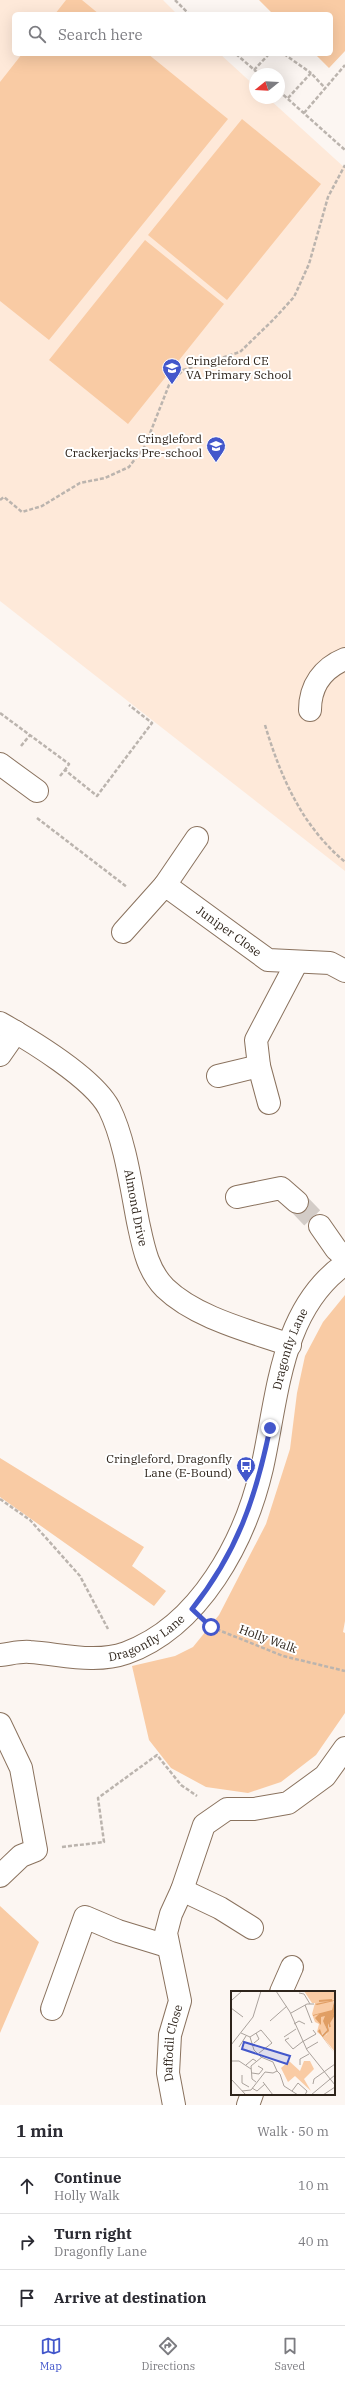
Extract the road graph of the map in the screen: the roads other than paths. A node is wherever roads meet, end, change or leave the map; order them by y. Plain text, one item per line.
1 (345, 659) edge
2 (310, 710) dead end
3 (0, 764) edge
4 (37, 791) road end
5 (197, 838) dead end
6 (165, 885) junction
7 (123, 932) dead end
8 (297, 962) junction
9 (345, 971) edge
10 (8, 1027) edge
11 (0, 1055) edge
12 (259, 1066) junction
13 (218, 1076) dead end
14 (269, 1103) dead end
15 (237, 1197) dead end
16 (297, 1202) tunnel mouth
17 (320, 1226) tunnel mouth
18 (345, 1257) edge
19 (345, 1264) edge
20 (290, 1345) junction
21 (0, 1655) edge
22 (0, 1724) edge
23 (345, 1748) edge
24 (0, 1876) edge
25 (182, 1890) junction
26 (252, 1928) dead end
27 (167, 1946) junction
28 (292, 1967) dead end
29 (281, 1991) edge
30 (52, 2009) dead end
31 (252, 2095) edge
32 (174, 2105) edge
33 (248, 2105) edge

1 - 2 street
3 - 4 street
5 - 6 street
6 - 7 street
6 - 8 street, Juniper Close
8 - 9 street, Juniper Close
8 - 12 street
10 - 11 street, Almond Drive
10 - 20 street, Almond Drive
12 - 13 street
12 - 14 street
15 - 16 street
17 - 18 street
19 - 20 street, Dragonfly Lane
20 - 21 street, Dragonfly Lane
22 - 24 street
23 - 25 street, Daffodil Close
25 - 26 street
25 - 27 street, Daffodil Close
27 - 30 street
27 - 32 street, Daffodil Close
28 - 29 street
31 - 33 street

